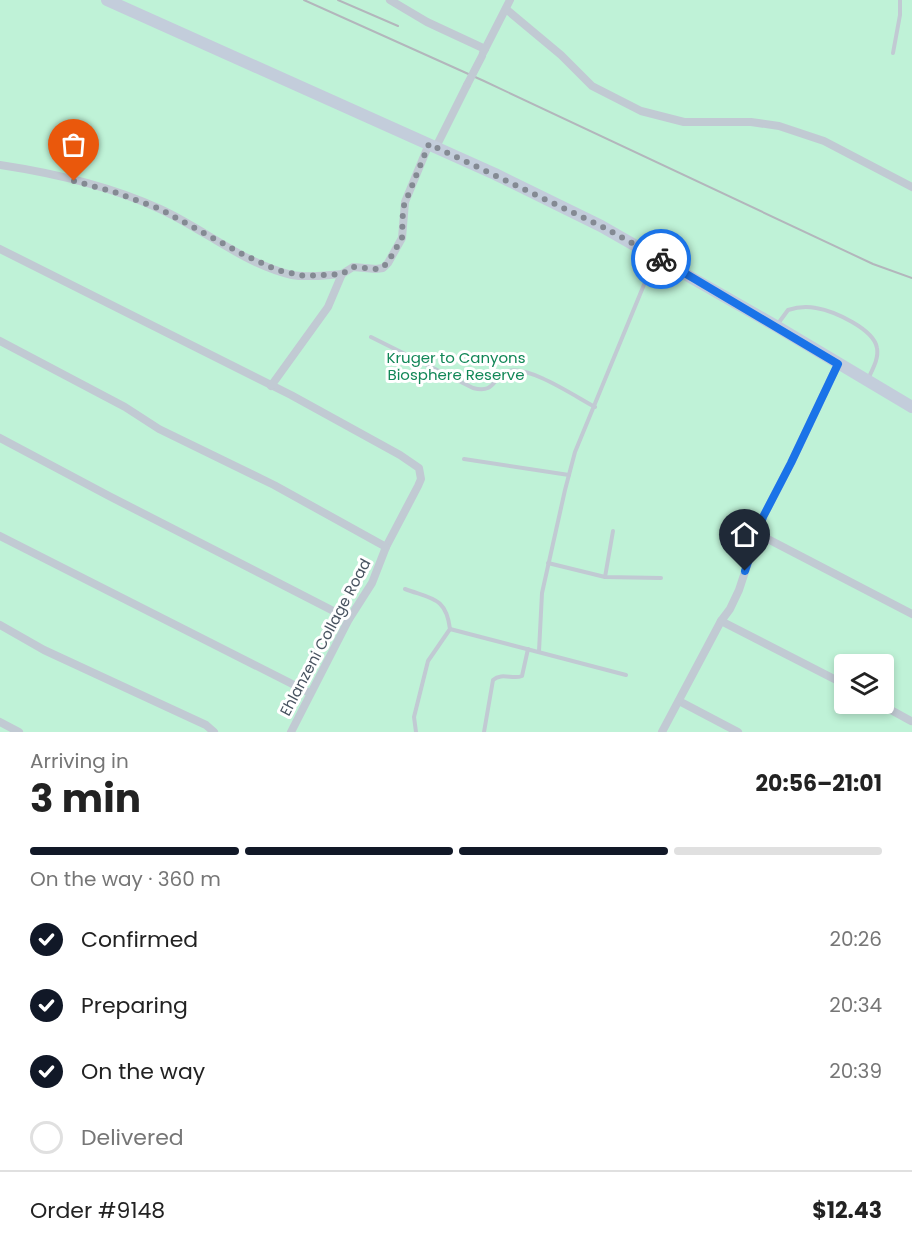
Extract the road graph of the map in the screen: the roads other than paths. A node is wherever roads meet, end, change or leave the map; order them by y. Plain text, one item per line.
1 (107, 0) edge
2 (390, 0) edge
3 (510, 0) edge
4 (900, 0) edge
5 (506, 9) junction
6 (483, 52) junction
7 (893, 53) dead end
8 (433, 146) junction
9 (0, 165) edge
10 (912, 187) edge
11 (0, 249) edge
12 (656, 257) junction
13 (342, 274) junction
14 (777, 326) junction
15 (371, 337) dead end
16 (0, 341) edge
17 (838, 364) junction
18 (867, 380) junction
19 (271, 386) junction
20 (595, 406) junction
21 (912, 407) edge
22 (0, 438) edge
23 (464, 459) dead end
24 (569, 475) junction
25 (613, 531) dead end
26 (758, 534) junction
27 (0, 536) edge
28 (386, 547) junction
29 (548, 563) junction
30 (605, 577) junction
31 (661, 578) dead end
32 (405, 590) dead end
33 (912, 614) edge
34 (349, 619) junction
35 (721, 621) junction
36 (0, 625) edge
37 (450, 629) junction
38 (528, 649) junction
39 (539, 651) junction
40 (626, 675) dead end
41 (834, 679) edge
42 (310, 693) junction
43 (679, 701) junction
44 (894, 712) edge
45 (911, 721) edge
46 (0, 722) edge
47 (19, 732) edge
48 (214, 732) edge
49 (291, 732) edge
50 (416, 732) edge
51 (484, 732) edge
52 (662, 732) edge
53 (738, 732) edge

1 - 8 street
2 - 6 street
3 - 5 street
4 - 7 lane
5 - 6 street
5 - 10 street
6 - 8 street, bridge
8 - 12 street
8 - 13 street
9 - 13 street
11 - 19 street, Ehlanzeni Collage Road
12 - 14 street
12 - 20 lane
13 - 19 street
14 - 17 street
14 - 18 lane
15 - 20 lane
16 - 28 street
17 - 18 street
17 - 26 street
18 - 21 street
19 - 28 street, Ehlanzeni Collage Road
20 - 24 lane
22 - 34 street
23 - 24 lane
24 - 29 lane
25 - 30 lane
26 - 33 street
26 - 35 street
27 - 42 street
28 - 34 street, Ehlanzeni Collage Road
29 - 30 lane
29 - 39 lane
30 - 31 lane
32 - 37 lane
34 - 42 street, Ehlanzeni Collage Road
35 - 41 street
35 - 43 street
36 - 48 street
37 - 38 lane
37 - 50 lane
38 - 39 lane
38 - 51 lane
39 - 40 lane
42 - 49 street, Ehlanzeni Collage Road
43 - 52 street
43 - 53 street
44 - 45 street
46 - 47 street

